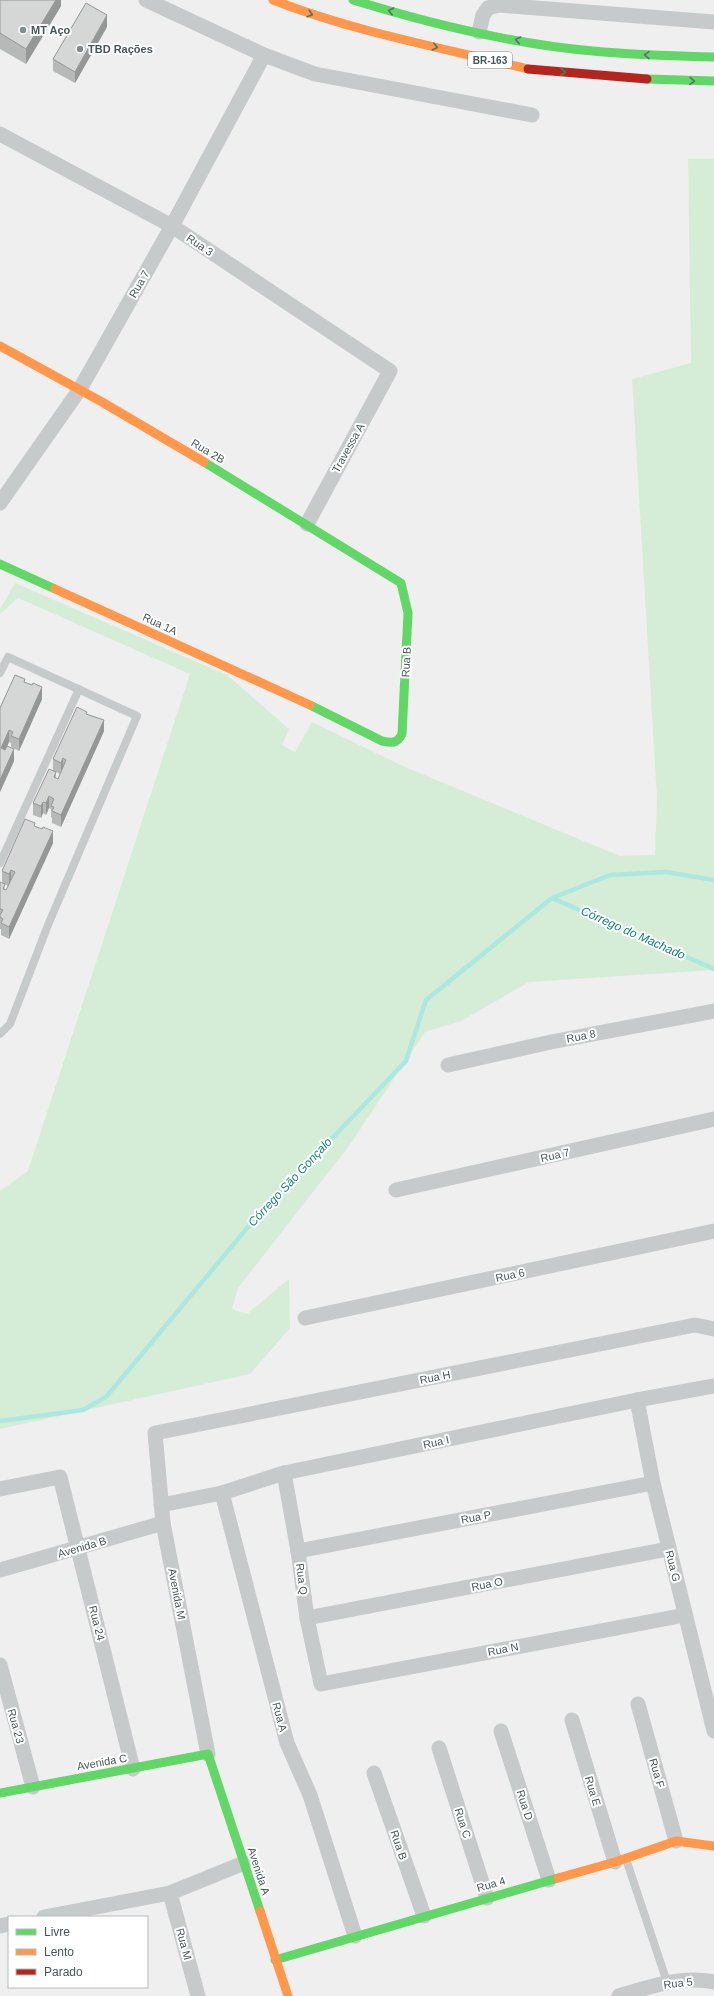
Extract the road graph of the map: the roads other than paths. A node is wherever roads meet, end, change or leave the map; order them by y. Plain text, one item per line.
1 (146, 0) edge
2 (273, 0) edge
3 (353, 0) edge
4 (714, 22) edge
5 (479, 32) junction
6 (264, 55) junction
7 (714, 57) edge
8 (714, 81) edge
9 (532, 115) dead end
10 (0, 134) edge
11 (172, 226) junction
12 (0, 346) edge
13 (390, 371) joint
14 (80, 389) junction
15 (0, 503) edge
16 (307, 524) junction
17 (0, 564) edge
18 (401, 583) joint
19 (0, 673) edge
20 (79, 689) junction
21 (399, 740) joint
22 (0, 863) edge
23 (714, 1011) edge
24 (0, 1034) edge
25 (448, 1065) dead end
26 (714, 1119) edge
27 (396, 1190) dead end
28 (714, 1231) edge
29 (305, 1318) dead end
30 (714, 1329) edge
31 (714, 1386) edge
32 (637, 1400) junction
33 (155, 1433) joint
34 (284, 1473) junction
35 (653, 1483) junction
36 (0, 1489) edge
37 (222, 1493) junction
38 (161, 1505) junction
39 (163, 1524) junction
40 (78, 1548) junction
41 (668, 1549) junction
42 (298, 1551) junction
43 (0, 1570) edge
44 (684, 1615) junction
45 (307, 1618) junction
46 (0, 1665) edge
47 (321, 1684) joint
48 (638, 1704) dead end
49 (572, 1720) dead end
50 (501, 1731) dead end
51 (714, 1731) edge
52 (439, 1748) dead end
53 (208, 1754) junction
54 (133, 1769) junction
55 (374, 1773) dead end
56 (33, 1787) junction
57 (0, 1793) edge
58 (676, 1841) junction
59 (714, 1846) edge
60 (620, 1860) junction
61 (244, 1863) junction
62 (549, 1880) junction
63 (170, 1893) junction
64 (487, 1898) junction
65 (49, 1916) edge
66 (424, 1916) junction
67 (355, 1936) junction
68 (275, 1960) junction
69 (667, 1982) junction
70 (714, 1982) edge
71 (198, 1996) edge
72 (288, 1996) edge
73 (619, 1996) edge

1 - 6 street
2 -> 8 main road, BR-163
5 -> 3 main road, BR-163
4 - 5 street
7 -> 5 main road, BR-163
6 - 9 street
6 - 11 street, Rua 7
10 - 11 street, Rua 3
11 - 13 street, Rua 3
11 - 14 street, Rua 7
12 - 14 main road, Rua 2B
13 - 16 street, Travessa A
14 - 15 street, Rua 7
14 - 16 main road, Rua 2B
16 - 18 main road, Rua 2B
17 - 21 main road, Rua 1A
18 - 21 main road, Rua B
19 - 20 lane
20 - 22 lane
20 - 24 lane
23 - 25 street, Rua 8
26 - 27 street, Rua 7
28 - 29 street, Rua 6
30 - 33 street, Rua H
31 - 32 street, Rua I
32 - 34 street, Rua I
32 - 35 street, Rua G
33 - 38 street, Avenida M
34 - 37 street, Rua I
34 - 42 street, Rua Q
35 - 41 street, Rua G
35 - 42 street, Rua P
36 - 40 street, Rua 24
37 - 38 street, Rua I
37 - 67 street, Rua A
38 - 39 street, Avenida M
39 - 40 street, Avenida B
39 - 53 street, Avenida M
40 - 43 street, Avenida B
40 - 54 street, Rua 24
41 - 44 street, Rua G
41 - 45 street, Rua O
42 - 45 street, Rua Q
44 - 47 street, Rua N
44 - 51 street, Rua G
45 - 47 street, Rua Q
46 - 56 street, Rua 23
48 - 58 street, Rua F
49 - 60 street, Rua E
50 - 62 street, Rua D
52 - 64 street, Rua C
53 - 54 main road, Avenida C
53 - 61 main road, Avenida A
54 - 56 main road, Avenida C
55 - 66 street, Rua B
56 - 57 main road, Avenida C
58 - 59 main road, Rua 4
58 - 60 main road, Rua 4
60 - 62 main road, Rua 4
60 - 69 lane
61 - 63 street
61 - 68 main road, Avenida A
62 - 64 main road, Rua 4
63 - 65 street
63 - 71 street, Rua M
64 - 66 main road, Rua 4
66 - 67 main road, Rua 4
67 - 68 main road, Rua 4
68 - 72 main road, Avenida A
69 - 70 street, Rua 5
69 - 73 street, Rua 5

